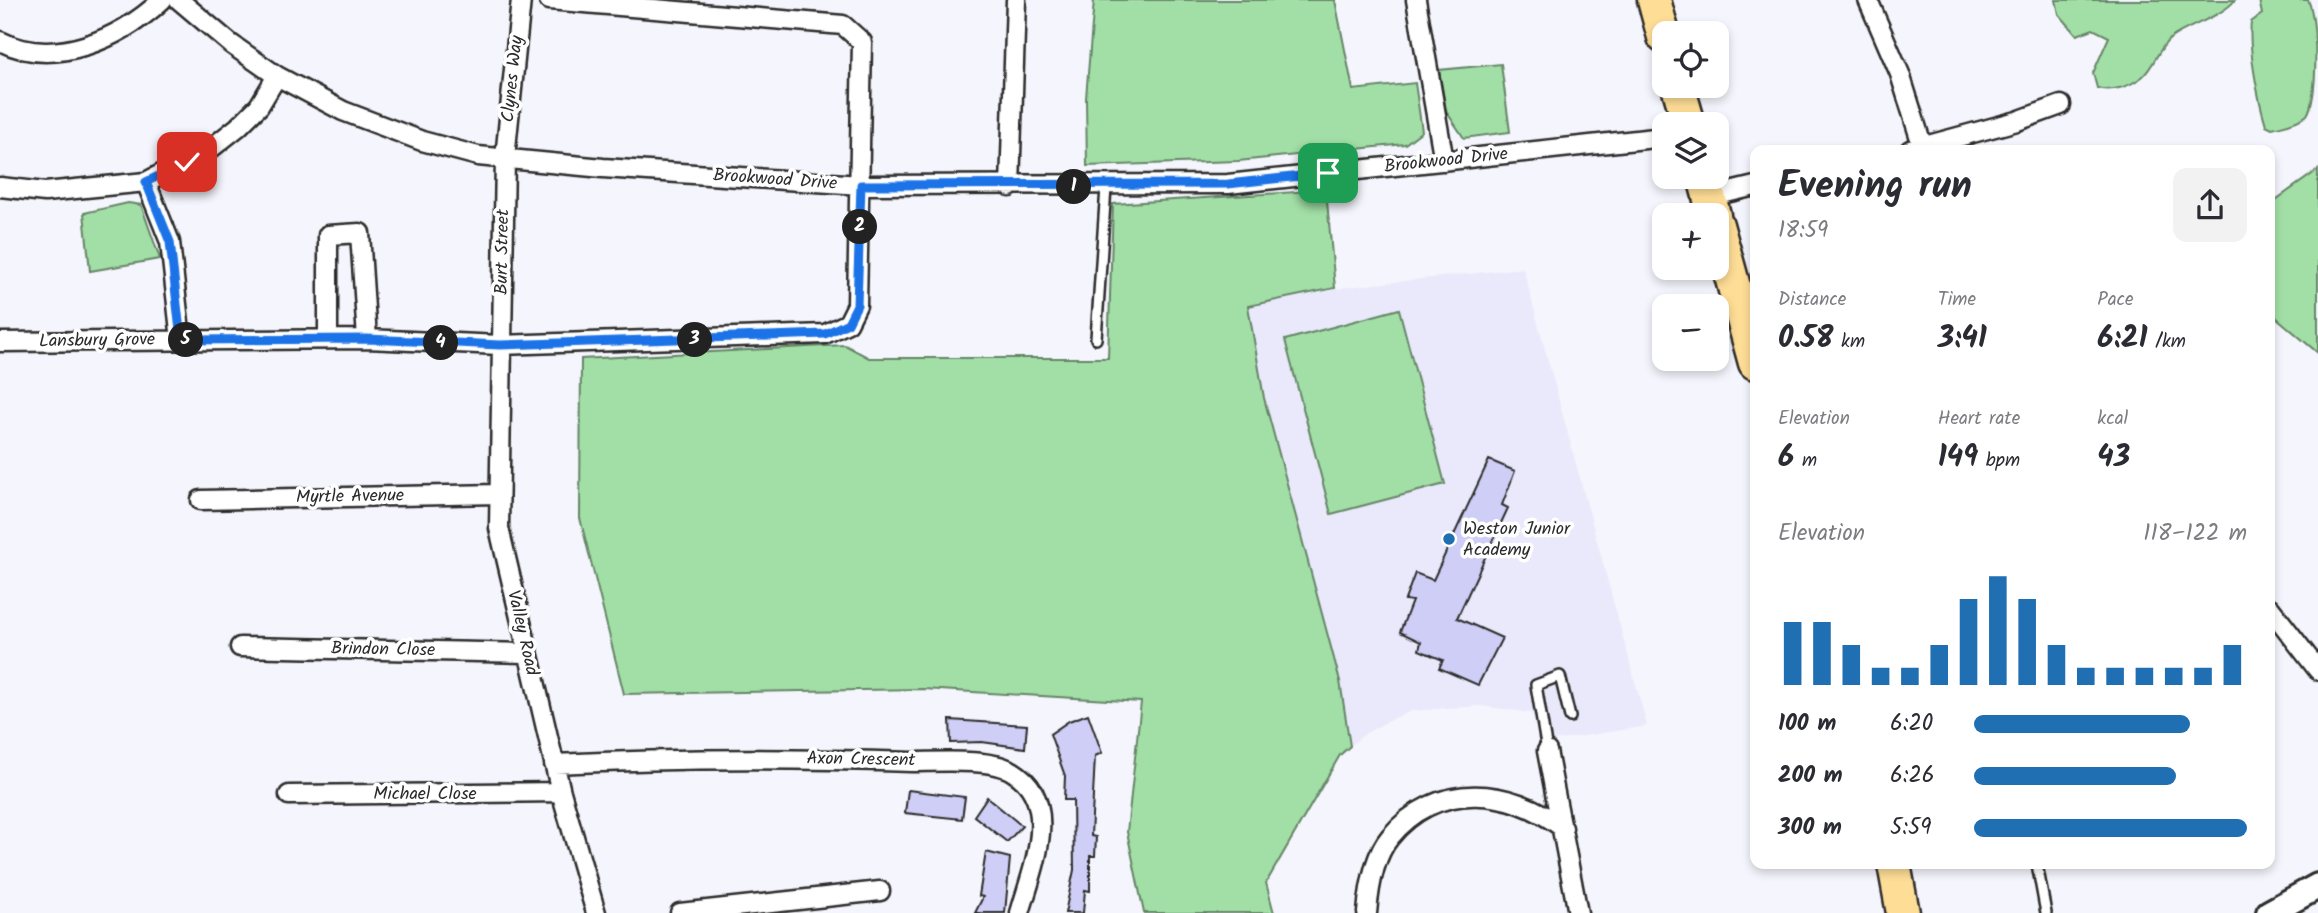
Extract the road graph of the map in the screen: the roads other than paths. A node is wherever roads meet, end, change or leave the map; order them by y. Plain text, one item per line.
1 (162, 0) edge
2 (178, 0) edge
3 (521, 0) edge
4 (549, 0) edge
5 (1016, 0) edge
6 (1416, 0) edge
7 (1654, 0) edge
8 (1868, 0) edge
9 (1660, 21) edge
10 (0, 41) edge
11 (277, 76) junction
12 (2061, 105) dead end
13 (1652, 138) edge
14 (1916, 145) edge
15 (1931, 145) edge
16 (505, 158) junction
17 (1444, 161) junction
18 (146, 182) junction
19 (861, 185) junction
20 (0, 187) edge
21 (1010, 187) junction
22 (1106, 187) junction
23 (1750, 188) edge
24 (1711, 203) edge
25 (1729, 268) edge
26 (328, 339) junction
27 (367, 339) junction
28 (1096, 339) dead end
29 (181, 340) junction
30 (0, 342) edge
31 (500, 345) junction
32 (1750, 345) edge
33 (499, 494) junction
34 (201, 500) dead end
35 (2275, 614) edge
36 (240, 647) dead end
37 (526, 653) junction
38 (2318, 670) edge
39 (1570, 718) dead end
40 (1547, 751) joint
41 (554, 764) junction
42 (561, 792) junction
43 (289, 795) dead end
44 (1563, 828) junction
45 (1895, 869) edge
46 (2038, 869) edge
47 (2318, 886) edge
48 (880, 891) dead end
49 (596, 913) edge
50 (680, 913) edge
51 (1020, 913) edge
52 (1367, 913) edge
53 (1578, 913) edge
54 (1903, 913) edge
55 (2046, 913) edge
56 (2269, 913) edge

1 - 10 street
2 - 11 street, Brookwood Drive
3 - 16 street, Clynes Way
4 - 19 street, Lansbury Grove
5 - 21 street
6 - 17 street
7 - 9 highway
8 - 14 street
11 - 16 street, Brookwood Drive
11 - 18 street
12 - 15 street
13 - 17 street, Brookwood Drive
16 - 19 street, Brookwood Drive
16 - 31 street, Burt Street
17 - 22 street, Brookwood Drive
18 - 20 street
18 - 29 street
19 - 21 street, Brookwood Drive
19 - 31 street, Lansbury Grove
21 - 22 street, Brookwood Drive
22 - 28 lane
23 - 24 street
25 - 32 highway
26 - 27 street, Lansbury Grove
26 - 27 street
26 - 29 street, Lansbury Grove
27 - 31 street, Lansbury Grove
29 - 30 street, Lansbury Grove
31 - 33 street, Valley Road
33 - 34 street, Myrtle Avenue
33 - 37 street, Valley Road
35 - 38 street
36 - 37 street, Brindon Close
37 - 41 street, Valley Road
39 - 40 lane
40 - 44 street
41 - 42 street, Valley Road
41 - 51 street, Axon Crescent
42 - 43 street, Michael Close
42 - 49 street, Valley Road
44 - 52 street
44 - 53 street
45 - 54 highway
46 - 55 lane
47 - 56 street
48 - 50 street

